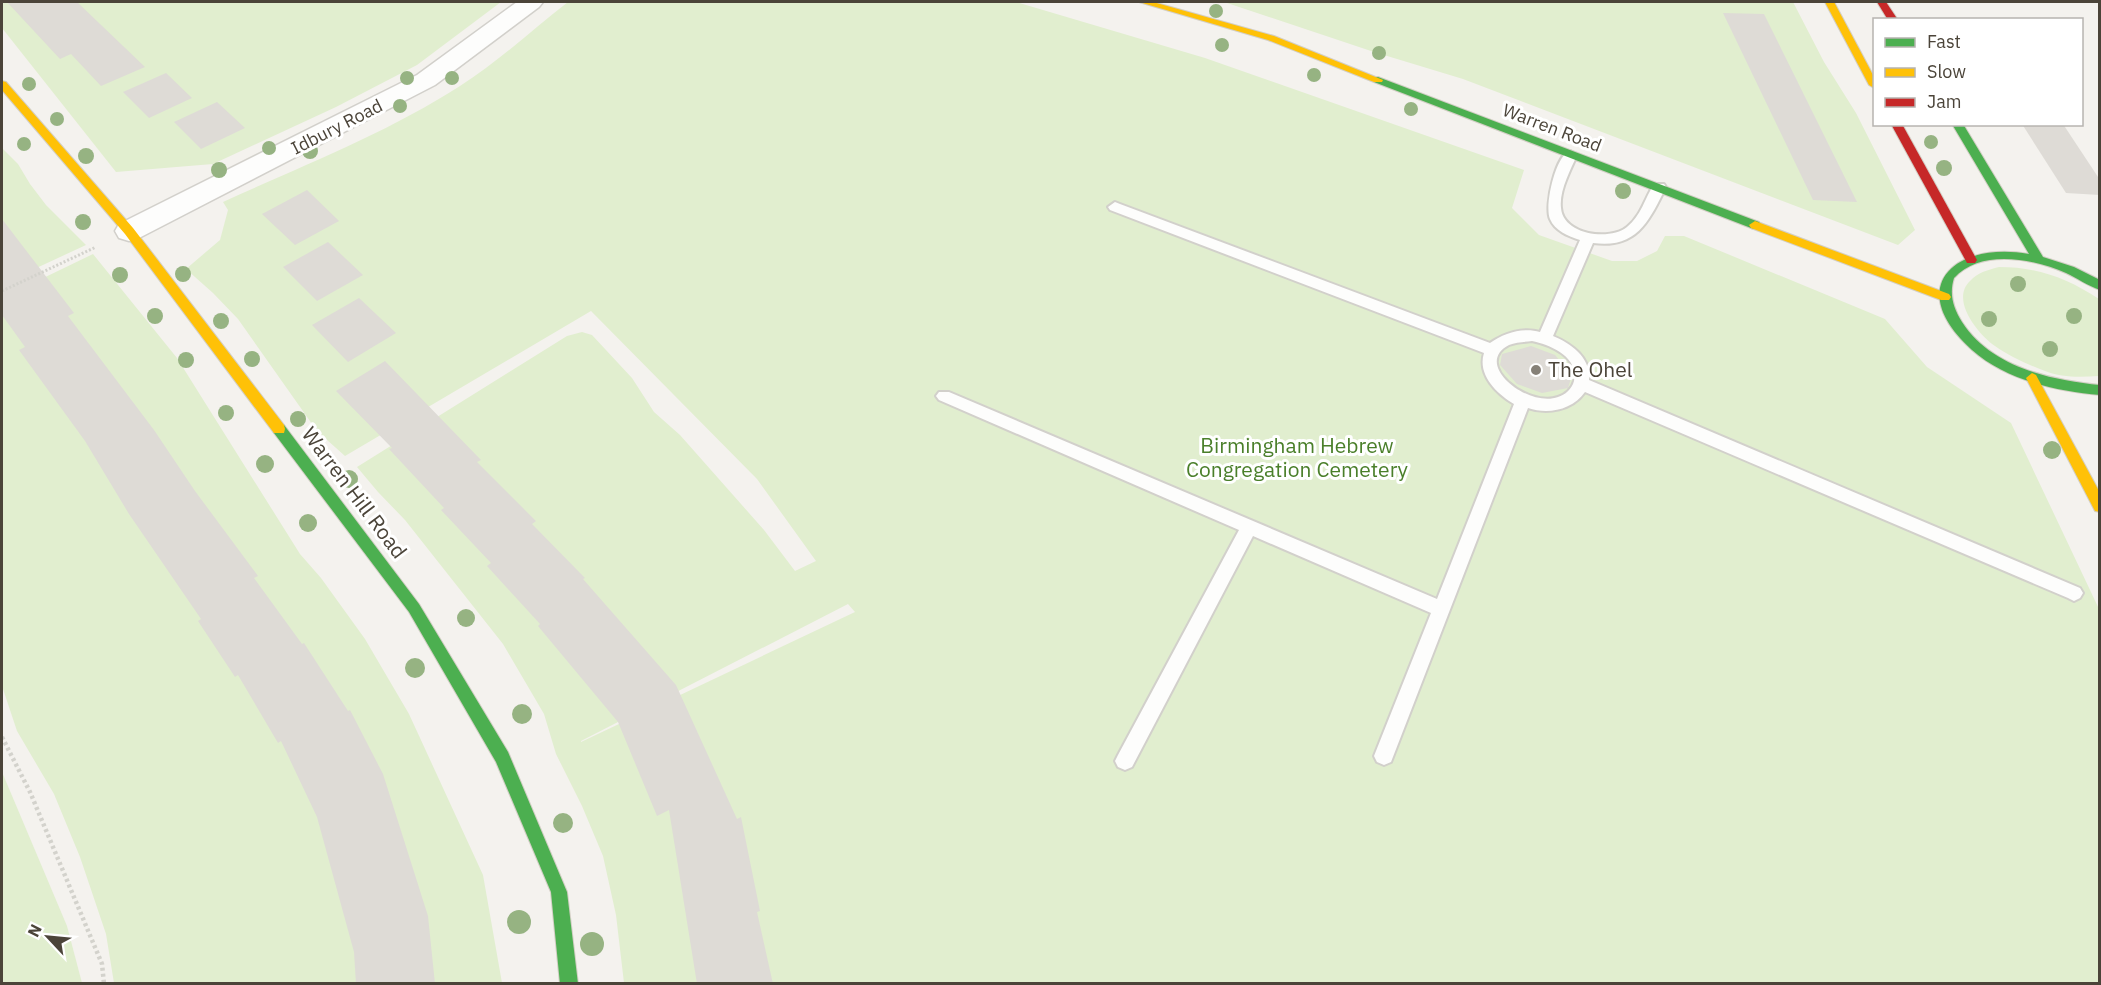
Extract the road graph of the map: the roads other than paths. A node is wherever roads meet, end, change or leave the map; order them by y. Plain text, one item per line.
1 (531, 2) edge
2 (1144, 2) edge
3 (1829, 2) edge
4 (1882, 2) edge
5 (1892, 18) edge
6 (1873, 81) edge
7 (2, 84) edge
8 (1897, 126) edge
9 (1958, 126) edge
10 (1570, 155) junction
11 (1659, 187) junction
12 (1115, 207) dead end
13 (129, 231) junction
14 (1587, 239) junction
15 (1971, 260) junction
16 (2039, 260) junction
17 (2100, 286) edge
18 (1945, 297) junction
19 (1545, 338) junction
20 (1492, 350) junction
21 (2032, 378) junction
22 (1582, 384) junction
23 (2100, 390) edge
24 (944, 396) dead end
25 (1523, 401) junction
26 (2100, 507) edge
27 (1249, 527) junction
28 (2074, 593) dead end
29 (1440, 609) junction
30 (1384, 756) dead end
31 (1125, 761) dead end
32 (569, 984) edge

1 - 13 street, Idbury Road
2 - 10 street, Warren Road
3 - 6 street
4 - 5 street
7 - 13 street, Warren Hill Road
8 - 15 street
9 - 16 street
10 - 11 street, Warren Road
10 - 14 lane
11 - 14 lane
11 - 18 street, Warren Road
12 - 20 lane
13 - 32 street, Warren Hill Road
14 - 19 lane
15 - 16 street
15 - 18 street
16 - 17 street
18 - 21 street
19 - 20 lane
19 - 22 lane
20 - 25 lane
21 - 23 street
21 - 26 street
22 - 25 lane
22 - 28 lane
24 - 27 lane
25 - 29 lane
27 - 29 lane
27 - 31 lane
29 - 30 lane

